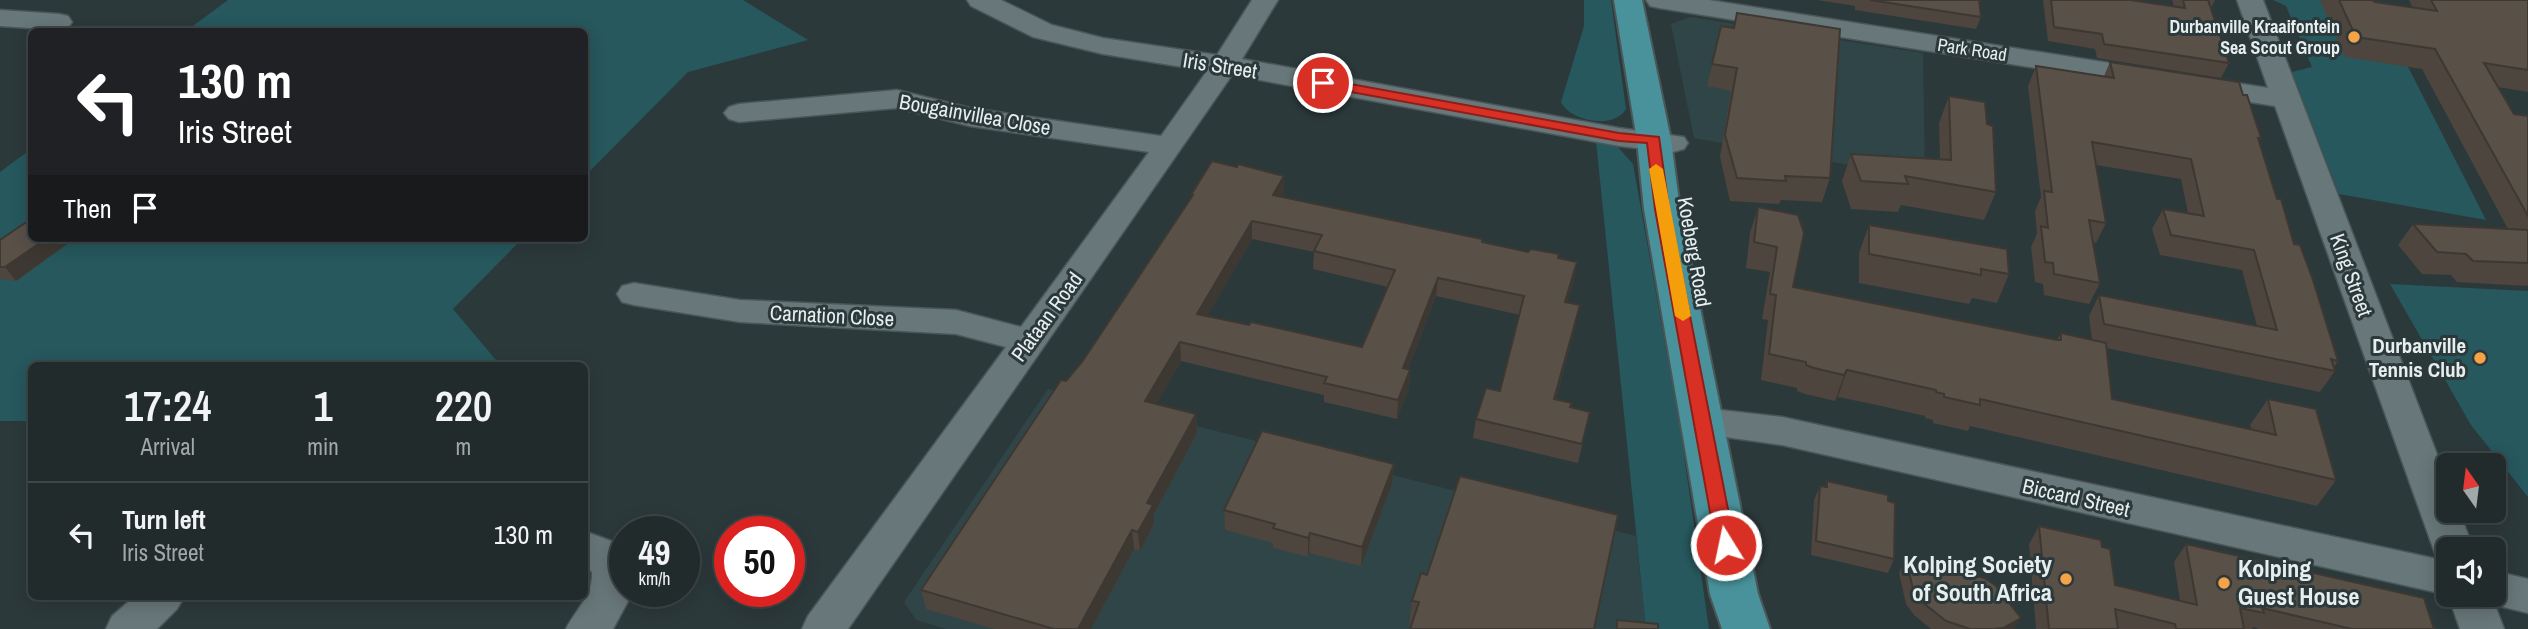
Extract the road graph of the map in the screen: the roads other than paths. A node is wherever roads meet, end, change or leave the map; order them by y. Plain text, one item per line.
1 (981, 0) edge
2 (1265, 0) edge
3 (1628, 0) edge
4 (1643, 0) edge
5 (1659, 0) edge
6 (2250, 0) edge
7 (0, 18) edge
8 (59, 22) dead end
9 (1224, 66) junction
10 (2286, 99) junction
11 (739, 113) dead end
12 (1664, 141) junction
13 (1169, 146) junction
14 (634, 294) dead end
15 (1030, 341) junction
16 (1714, 423) junction
17 (2448, 537) edge
18 (588, 548) edge
19 (2436, 575) edge
20 (2506, 591) edge
21 (2528, 596) edge
22 (159, 600) edge
23 (2474, 607) edge
24 (128, 629) edge
25 (588, 629) edge
26 (824, 629) edge
27 (1746, 629) edge
28 (1758, 629) edge
29 (2482, 629) edge

1 - 9 street, Iris Street
2 - 9 street, Plataan Road
3 - 12 main road, Koeberg Road
4 - 12 main road, Koeberg Road
5 - 10 street, Park Road
6 - 10 street, King Street
7 - 8 street
9 - 12 street, Iris Street
9 - 13 street, Plataan Road
10 - 17 street, King Street
11 - 13 street, Bougainvillea Close
12 - 16 main road, Koeberg Road
13 - 15 street, Plataan Road
14 - 15 street, Carnation Close
15 - 26 street, Plataan Road
16 - 19 street, Biccard Street
16 - 27 main road, Koeberg Road
16 - 28 main road, Koeberg Road
18 - 25 street
20 - 21 street
22 - 24 street
23 - 29 street

